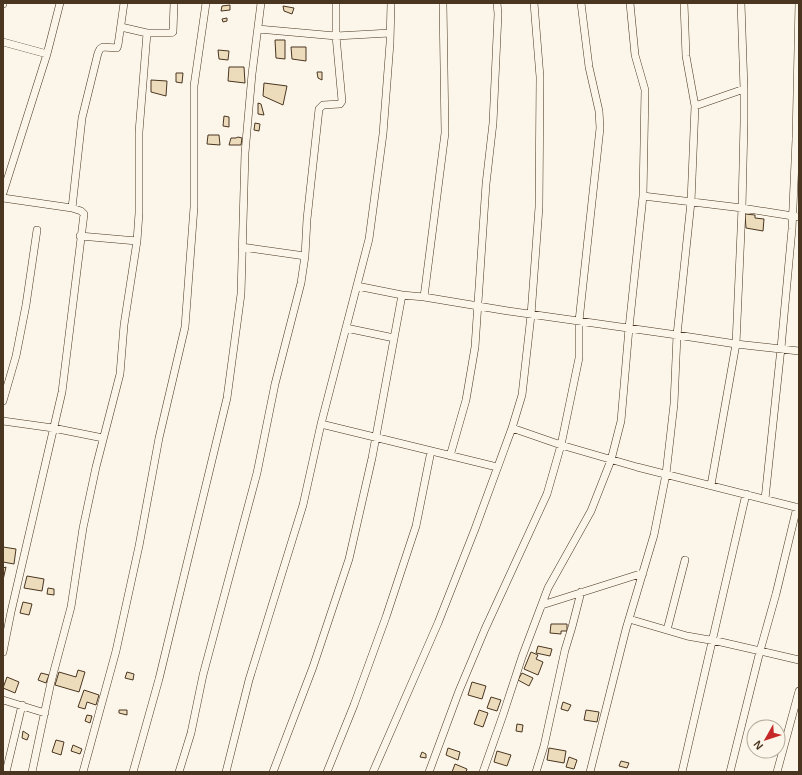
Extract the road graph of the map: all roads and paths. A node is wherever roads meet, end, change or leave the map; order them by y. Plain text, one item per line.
1 (60, 3) edge
2 (124, 3) edge
3 (174, 3) edge
4 (206, 3) edge
5 (261, 3) edge
6 (336, 3) edge
7 (391, 3) edge
8 (443, 3) edge
9 (497, 3) edge
10 (534, 3) edge
11 (581, 3) edge
12 (630, 3) edge
13 (684, 3) edge
14 (741, 3) edge
15 (799, 3) edge
16 (121, 28) junction
17 (258, 29) junction
18 (147, 33) junction
19 (390, 33) junction
20 (336, 36) junction
21 (3, 42) edge
22 (47, 54) junction
23 (798, 78) edge
24 (744, 89) junction
25 (695, 106) junction
26 (3, 193) edge
27 (643, 196) junction
28 (3, 198) edge
29 (691, 202) junction
30 (72, 208) junction
31 (742, 208) junction
32 (795, 216) edge
33 (37, 230) dead end
34 (80, 236) junction
35 (137, 241) junction
36 (242, 247) junction
37 (305, 256) junction
38 (357, 286) junction
39 (402, 295) junction
40 (424, 298) junction
41 (478, 306) junction
42 (531, 315) junction
43 (579, 321) junction
44 (346, 328) junction
45 (629, 328) junction
46 (677, 335) junction
47 (394, 338) junction
48 (736, 344) junction
49 (781, 348) junction
50 (799, 351) edge
51 (3, 401) edge
52 (3, 421) edge
53 (321, 424) junction
54 (53, 428) junction
55 (512, 428) junction
56 (376, 437) junction
57 (103, 438) junction
58 (561, 445) junction
59 (430, 451) junction
60 (450, 456) junction
61 (612, 460) junction
62 (498, 467) junction
63 (666, 474) junction
64 (712, 485) junction
65 (746, 494) junction
66 (765, 499) junction
67 (798, 508) edge
68 (685, 560) dead end
69 (643, 573) junction
70 (581, 592) junction
71 (542, 605) junction
72 (629, 619) junction
73 (668, 630) junction
74 (713, 640) junction
75 (760, 651) junction
76 (3, 652) edge
77 (799, 660) edge
78 (799, 691) edge
79 (3, 700) edge
80 (22, 705) junction
81 (45, 713) junction
82 (6, 772) edge
83 (32, 772) edge
84 (83, 772) edge
85 (133, 772) edge
86 (179, 772) edge
87 (226, 772) edge
88 (273, 772) edge
89 (327, 772) edge
90 (373, 772) edge
91 (429, 772) edge
92 (483, 772) edge
93 (536, 772) edge
94 (592, 772) edge
95 (682, 772) edge
96 (730, 772) edge
97 (777, 772) edge

1 - 22 street
2 - 16 street
3 - 18 street
4 - 84 street
5 - 17 street
6 - 20 street
7 - 19 street
8 - 40 street
9 - 41 street
10 - 42 street
11 - 43 street
12 - 27 street
13 - 25 street
14 - 24 street
15 - 23 street
16 - 18 street
16 - 30 street
17 - 20 street
17 - 36 street
18 - 35 street
19 - 20 street
19 - 38 street
20 - 37 street
21 - 22 street
22 - 26 street
23 - 32 street
24 - 25 street
24 - 31 street
25 - 29 street
27 - 29 street
27 - 45 street
28 - 30 street
29 - 31 street
29 - 46 street
30 - 34 street
31 - 32 street
31 - 48 street
32 - 49 street
33 - 51 street
34 - 35 street
34 - 54 street
35 - 57 street
36 - 37 street
36 - 85 street
37 - 86 street
38 - 39 street
38 - 44 street
39 - 40 street
39 - 47 street
40 - 41 street
41 - 42 street
41 - 60 street
42 - 43 street
42 - 55 street
43 - 45 street
43 - 58 street
44 - 47 street
44 - 53 street
45 - 46 street
45 - 61 street
46 - 48 street
46 - 63 street
47 - 56 street
48 - 49 street
48 - 64 street
49 - 50 street
49 - 66 street
52 - 54 street
53 - 56 street
53 - 87 street
54 - 57 street
54 - 76 street
55 - 58 street
55 - 62 street
56 - 59 street
56 - 88 street
57 - 81 street
58 - 61 street
58 - 91 street
59 - 60 street
59 - 89 street
60 - 62 street
61 - 63 street
61 - 71 street
62 - 90 street
63 - 64 street
63 - 69 street
64 - 65 street
65 - 66 street
65 - 74 street
66 - 67 street
67 - 75 street
68 - 73 street
69 - 70 street
69 - 72 street
70 - 71 street
70 - 93 street
71 - 92 street
72 - 73 street
72 - 94 street
73 - 74 street
74 - 75 street
74 - 95 street
75 - 77 street
75 - 96 street
78 - 97 street
79 - 80 street
80 - 81 street
80 - 82 street
81 - 83 street

